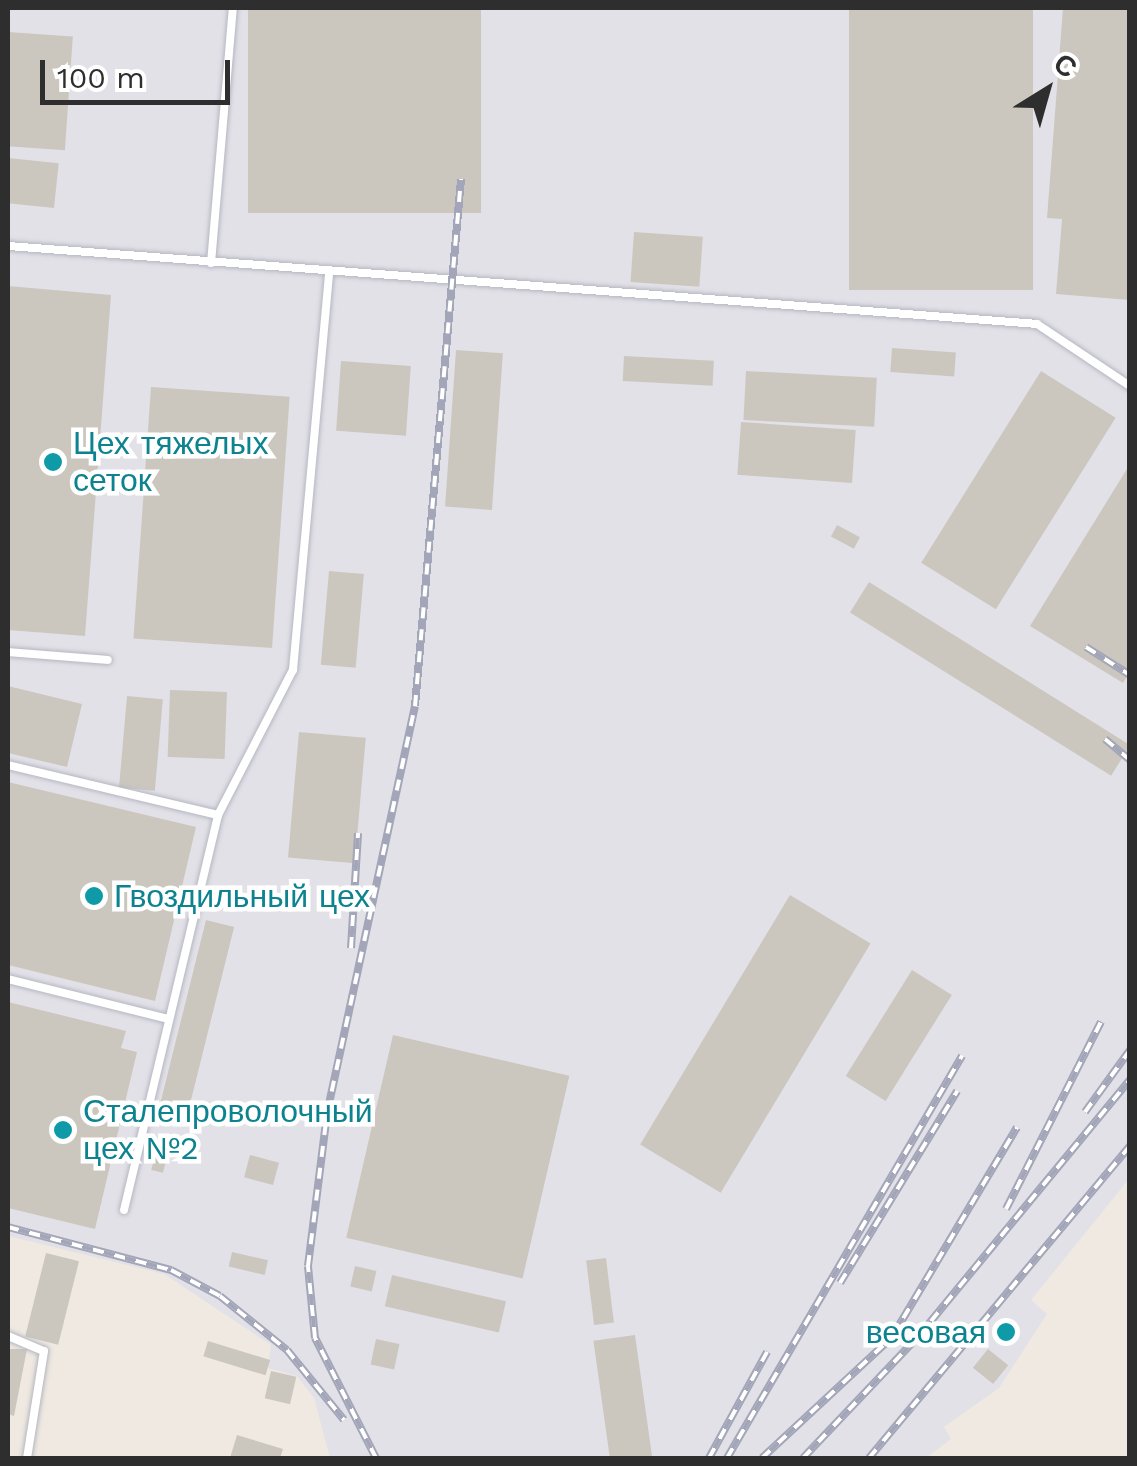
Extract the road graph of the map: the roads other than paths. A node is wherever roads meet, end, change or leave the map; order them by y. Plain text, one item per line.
1 (233, 8) edge
2 (8, 246) edge
3 (211, 263) junction
4 (329, 274) junction
5 (1130, 386) edge
6 (8, 652) edge
7 (108, 660) dead end
8 (8, 765) edge
9 (218, 815) junction
10 (8, 979) edge
11 (169, 1019) junction
12 (124, 1210) dead end
13 (8, 1336) edge
14 (27, 1458) edge

1 - 3 lane
2 - 3 lane
3 - 4 lane
4 - 5 lane
4 - 9 lane
6 - 7 lane
8 - 9 lane
9 - 11 lane
10 - 11 lane
11 - 12 lane
13 - 14 lane

